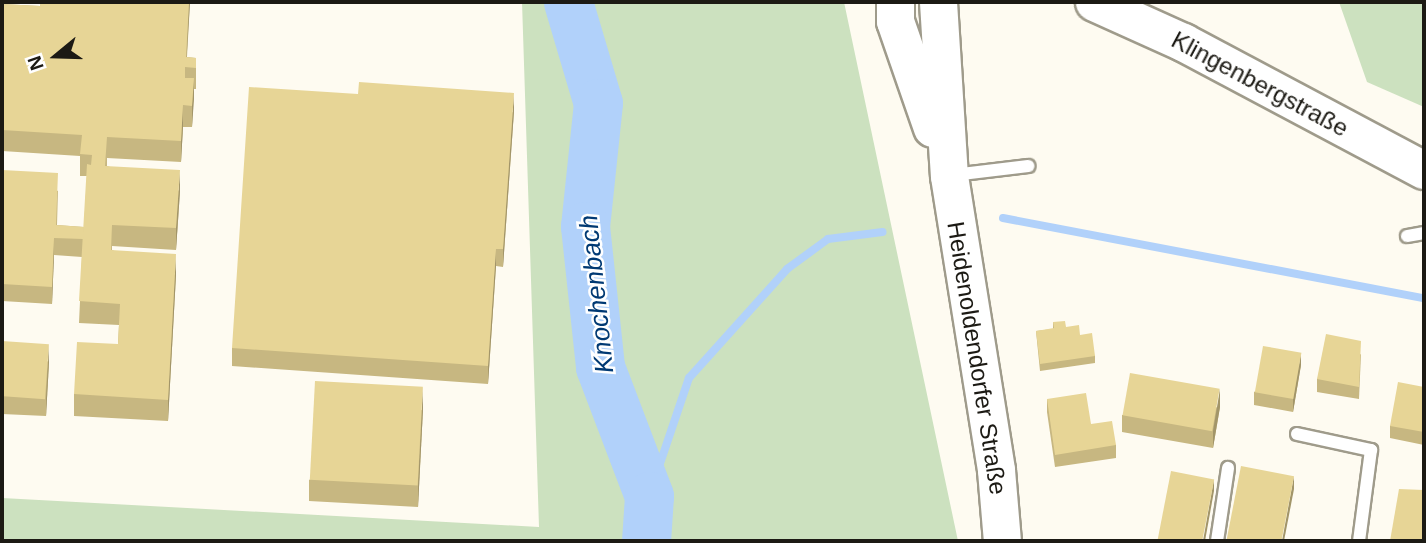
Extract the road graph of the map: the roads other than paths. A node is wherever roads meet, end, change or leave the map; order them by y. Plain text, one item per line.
1 (895, 2) edge
2 (938, 2) edge
3 (1094, 2) edge
4 (1028, 166) dead end
5 (1424, 170) edge
6 (949, 176) junction
7 (1424, 233) edge
8 (1407, 236) dead end
9 (1297, 434) dead end
10 (1228, 468) dead end
11 (1002, 541) edge
12 (1217, 541) edge
13 (1359, 541) edge

1 - 6 street, Heidenoldendorfer Straße
2 - 6 street, Heidenoldendorfer Straße
3 - 5 street, Klingenbergstraße
4 - 6 lane
6 - 11 street, Heidenoldendorfer Straße
7 - 8 lane
9 - 13 lane
10 - 12 lane

